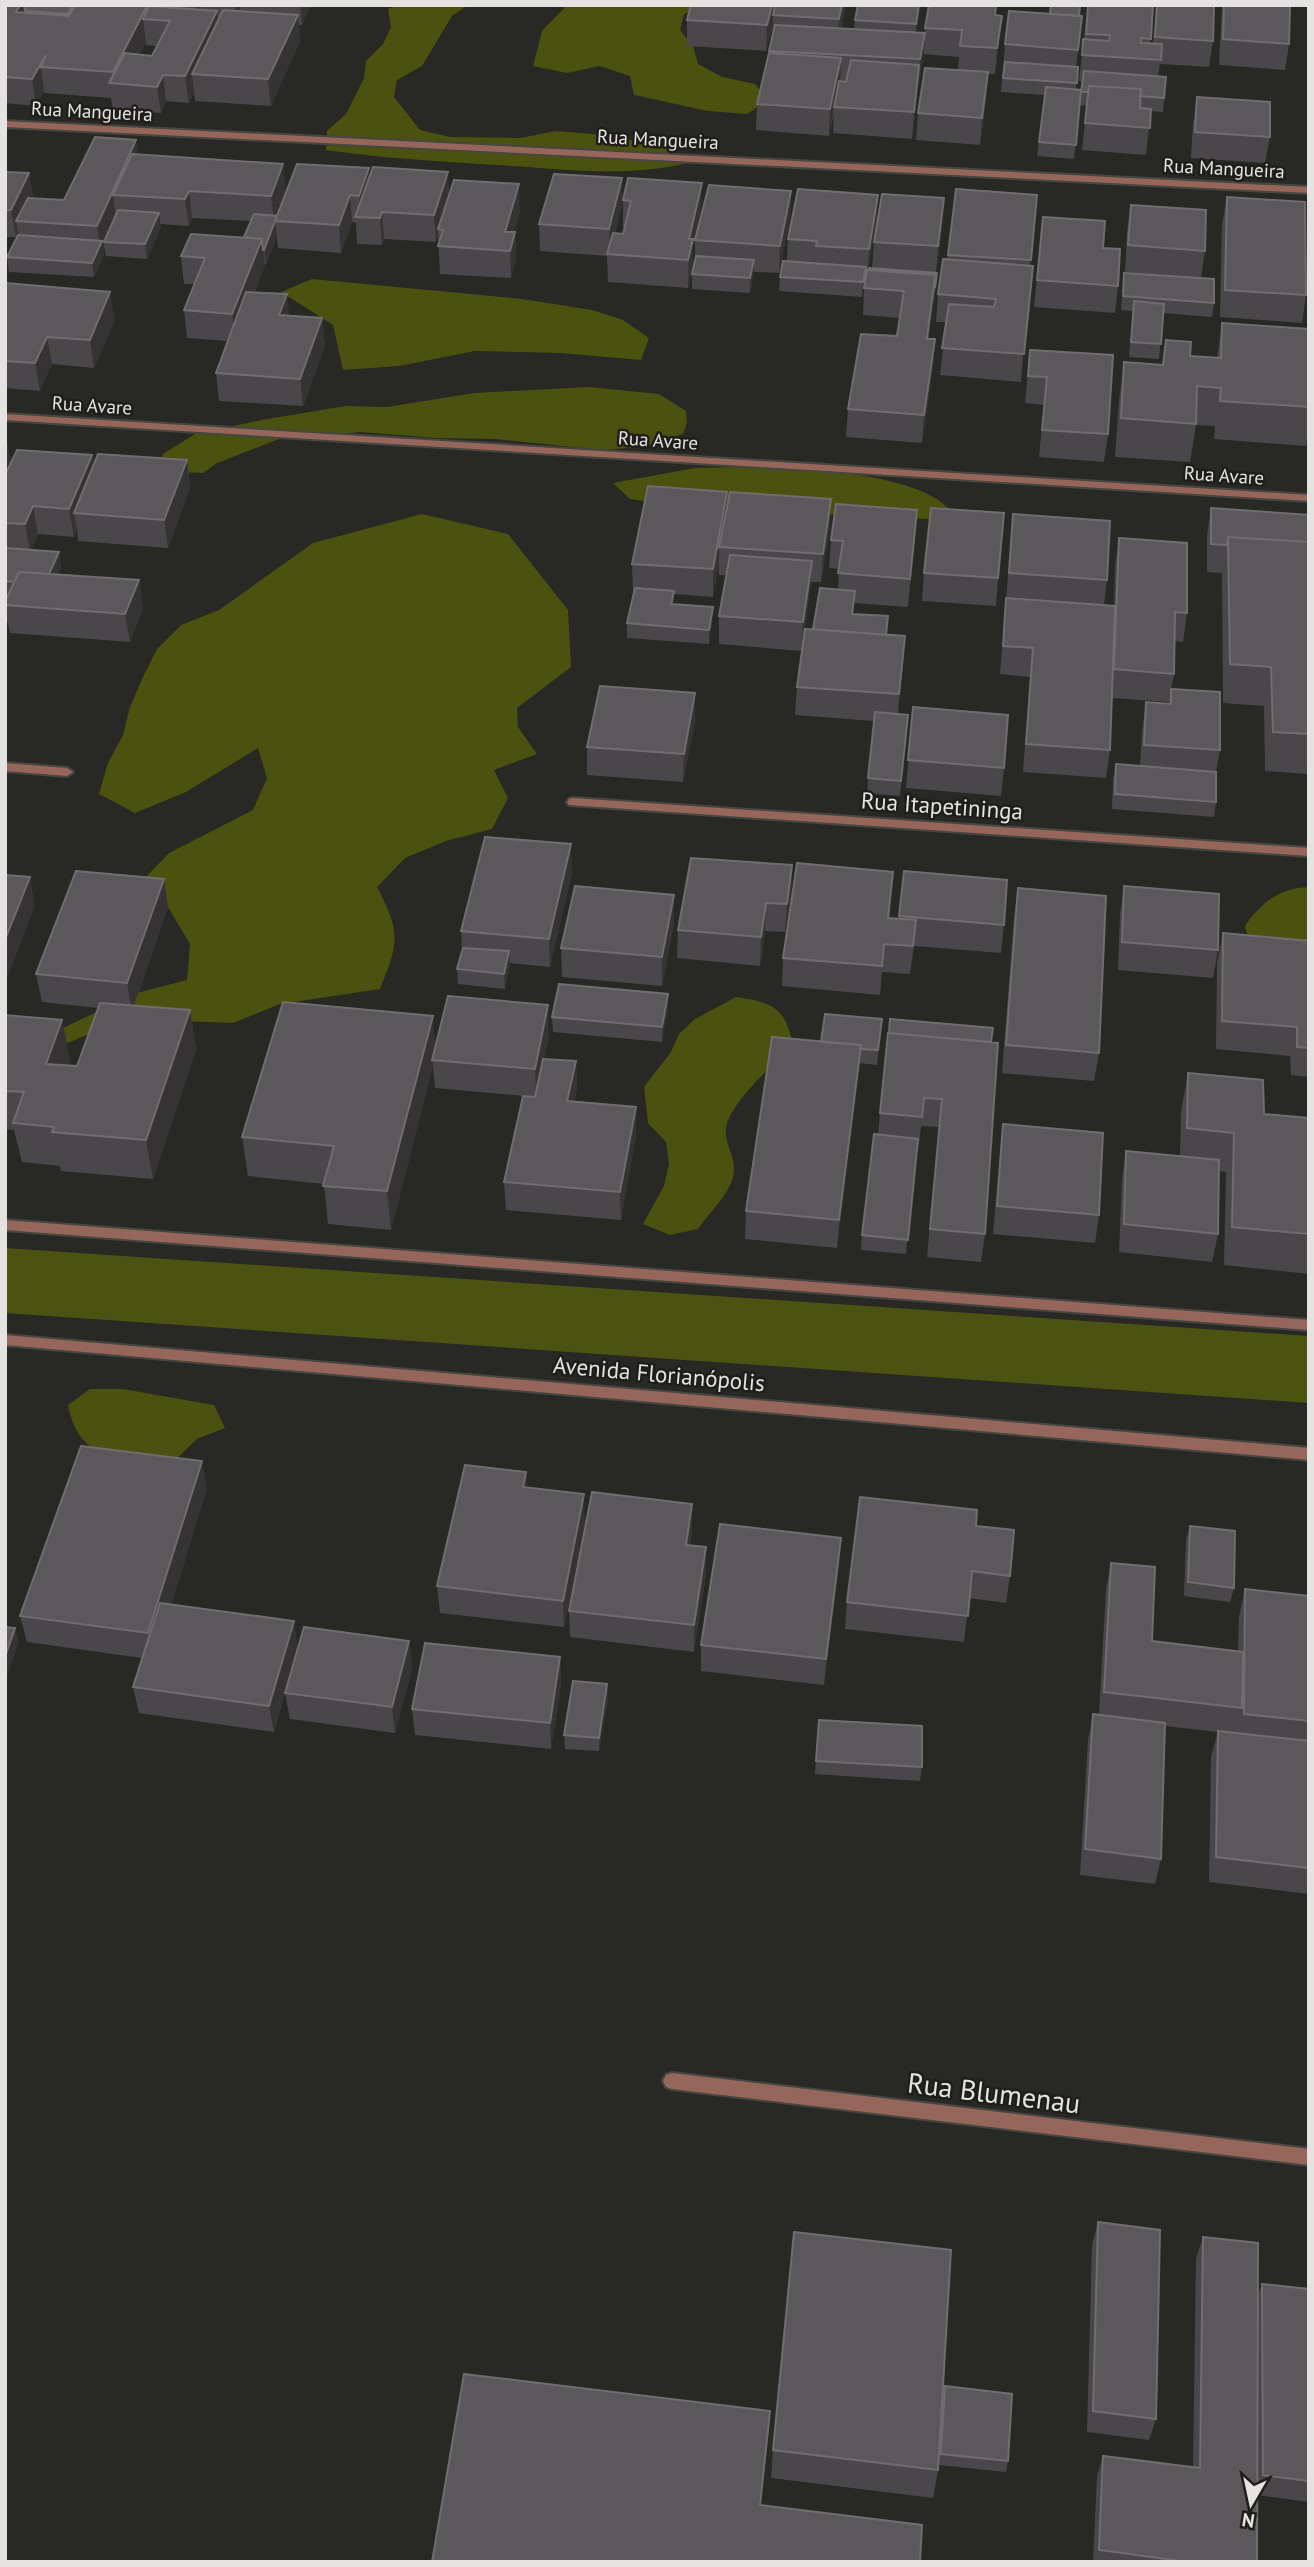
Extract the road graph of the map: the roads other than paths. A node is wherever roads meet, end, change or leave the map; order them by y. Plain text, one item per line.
1 (5, 124) edge
2 (1309, 190) edge
3 (5, 417) edge
4 (1309, 498) edge
5 (5, 767) edge
6 (67, 772) dead end
7 (573, 802) dead end
8 (1309, 852) edge
9 (5, 1225) edge
10 (1309, 1325) edge
11 (5, 1340) edge
12 (1309, 1454) edge
13 (672, 2081) dead end
14 (1309, 2157) edge

1 - 2 street, Rua Mangueira
3 - 4 street, Rua Avare
5 - 6 street
7 - 8 street, Rua Itapetininga
9 - 10 street
11 - 12 street, Avenida Florianópolis
13 - 14 street, Rua Blumenau

